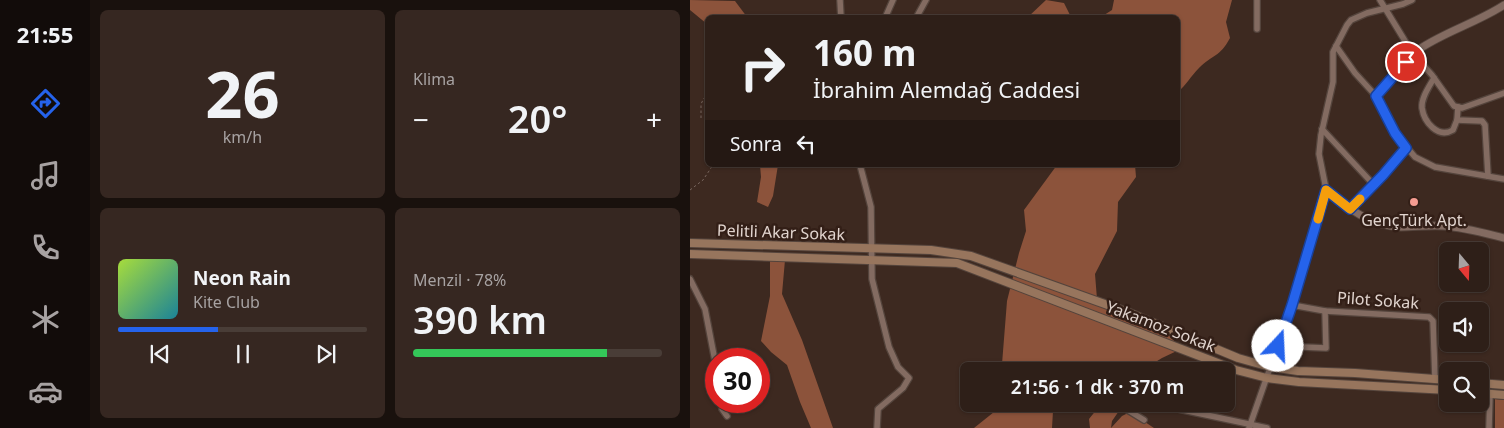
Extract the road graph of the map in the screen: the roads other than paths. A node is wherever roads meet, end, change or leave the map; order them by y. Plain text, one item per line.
1 (840, 0) edge
2 (893, 0) edge
3 (926, 0) edge
4 (1256, 0) edge
5 (1380, 0) edge
6 (1412, 0) edge
7 (1504, 5) edge
8 (1386, 8) junction
9 (841, 15) edge
10 (886, 15) edge
11 (918, 15) edge
12 (1257, 30) dead end
13 (1336, 46) junction
14 (1413, 54) junction
15 (1434, 78) junction
16 (1504, 93) edge
17 (1376, 96) junction
18 (1458, 107) junction
19 (1457, 120) junction
20 (1322, 129) junction
21 (1406, 148) junction
22 (861, 167) edge
23 (1488, 176) junction
24 (1504, 179) edge
25 (1374, 185) junction
26 (1326, 190) junction
27 (1350, 209) junction
28 (1504, 238) edge
29 (690, 243) edge
30 (871, 248) junction
31 (690, 254) edge
32 (871, 259) junction
33 (690, 280) edge
34 (1292, 305) junction
35 (1325, 311) junction
36 (1278, 346) junction
37 (713, 348) edge
38 (1270, 367) junction
39 (1267, 378) junction
40 (1435, 379) junction
41 (1439, 379) edge
42 (1489, 384) edge
43 (1504, 385) edge
44 (1439, 390) edge
45 (1490, 394) joint
46 (1504, 395) edge
47 (1131, 412) edge
48 (1189, 412) edge
49 (725, 413) edge
50 (727, 416) dead end
51 (1144, 420) dead end
52 (1249, 426) edge
53 (877, 428) edge
54 (1266, 428) edge
55 (1489, 428) edge

1 - 9 street
2 - 10 street
3 - 11 street
4 - 12 street
5 - 8 street
6 - 8 street
7 - 14 street
8 - 13 street
8 - 14 street
13 - 17 street
13 - 20 street
14 - 15 street
14 - 17 street
15 - 18 street
15 - 19 street
16 - 18 street
17 - 21 street
18 - 19 street
19 - 23 street
20 - 25 street
20 - 26 street
21 - 23 street
21 - 25 street
22 - 30 street
23 - 24 street
25 - 27 street
26 - 27 street
26 - 34 street
27 - 28 street
29 - 30 main road, Pelitli Akar Sokak
30 - 32 street
30 - 38 main road, Yakamoz Sokak
31 - 32 main road, Pelitli Akar Sokak
32 - 39 main road, Yakamoz Sokak
32 - 53 street
33 - 37 street
34 - 35 street, Pilot Sokak
34 - 36 street
35 - 36 street
35 - 40 street, Pilot Sokak
36 - 38 street
38 - 39 street
38 - 40 main road, Yakamoz Sokak
39 - 44 main road, Yakamoz Sokak
39 - 52 street
40 - 41 main road, Yakamoz Sokak
42 - 43 main road
45 - 46 main road
45 - 55 street
47 - 51 street
48 - 52 street
49 - 50 street
52 - 54 street

